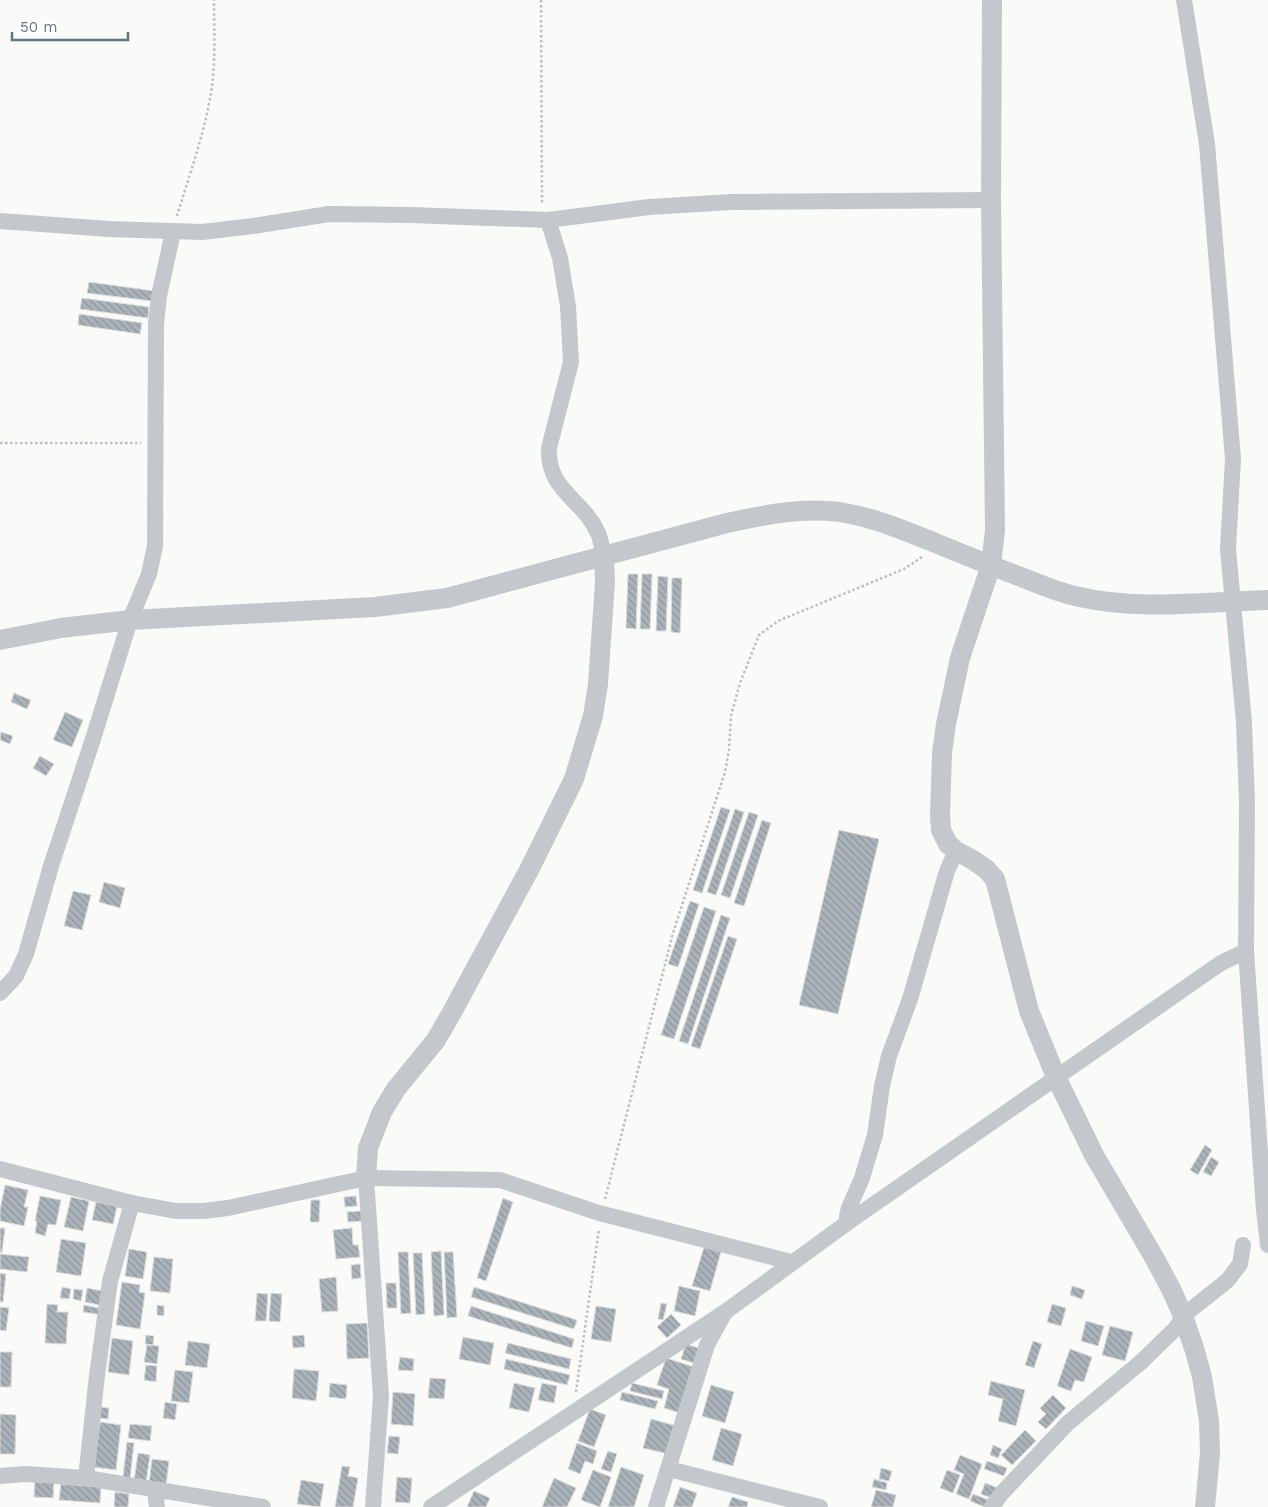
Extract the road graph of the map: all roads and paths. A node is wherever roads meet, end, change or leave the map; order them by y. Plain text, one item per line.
1 (214, 0) edge
2 (541, 0) edge
3 (992, 0) edge
4 (1184, 0) edge
5 (991, 200) junction
6 (545, 219) junction
7 (0, 221) edge
8 (173, 232) junction
9 (0, 443) edge
10 (155, 443) junction
11 (932, 542) junction
12 (604, 556) junction
13 (992, 566) junction
14 (1268, 600) edge
15 (1233, 601) junction
16 (130, 620) junction
17 (0, 640) edge
18 (956, 851) junction
19 (1246, 951) junction
20 (0, 993) edge
21 (1056, 1077) junction
22 (0, 1170) edge
23 (366, 1178) junction
24 (132, 1203) junction
25 (601, 1214) junction
26 (847, 1222) junction
27 (1243, 1244) dead end
28 (1268, 1245) edge
29 (791, 1262) junction
30 (724, 1312) junction
31 (1183, 1316) junction
32 (574, 1412) junction
33 (669, 1469) junction
34 (0, 1476) edge
35 (86, 1478) junction
36 (155, 1490) junction
37 (157, 1507) edge
38 (263, 1507) edge
39 (373, 1507) edge
40 (431, 1507) edge
41 (656, 1507) edge
42 (820, 1507) edge
43 (992, 1507) edge
44 (1205, 1507) edge

1 - 8 path
2 - 6 path
3 - 5 street
4 - 15 street
5 - 6 street
5 - 13 street
6 - 8 street
6 - 12 street
7 - 8 street
8 - 10 street
9 - 10 path
10 - 16 street
11 - 12 street
11 - 13 street
11 - 25 path
12 - 16 street
12 - 23 street
13 - 15 street
13 - 18 street
14 - 15 street
15 - 19 street
16 - 17 street
16 - 20 street
18 - 21 street
18 - 26 street
19 - 21 street
19 - 28 street
21 - 26 street
21 - 31 street
22 - 24 street
23 - 24 street
23 - 25 street
23 - 39 street
24 - 35 street
25 - 29 street
25 - 32 path
26 - 29 street
27 - 31 street
29 - 30 street
30 - 32 street
30 - 33 street
31 - 43 street
31 - 44 street
32 - 40 street
33 - 41 street
33 - 42 street
34 - 35 street
35 - 36 street
36 - 37 street
36 - 38 street

